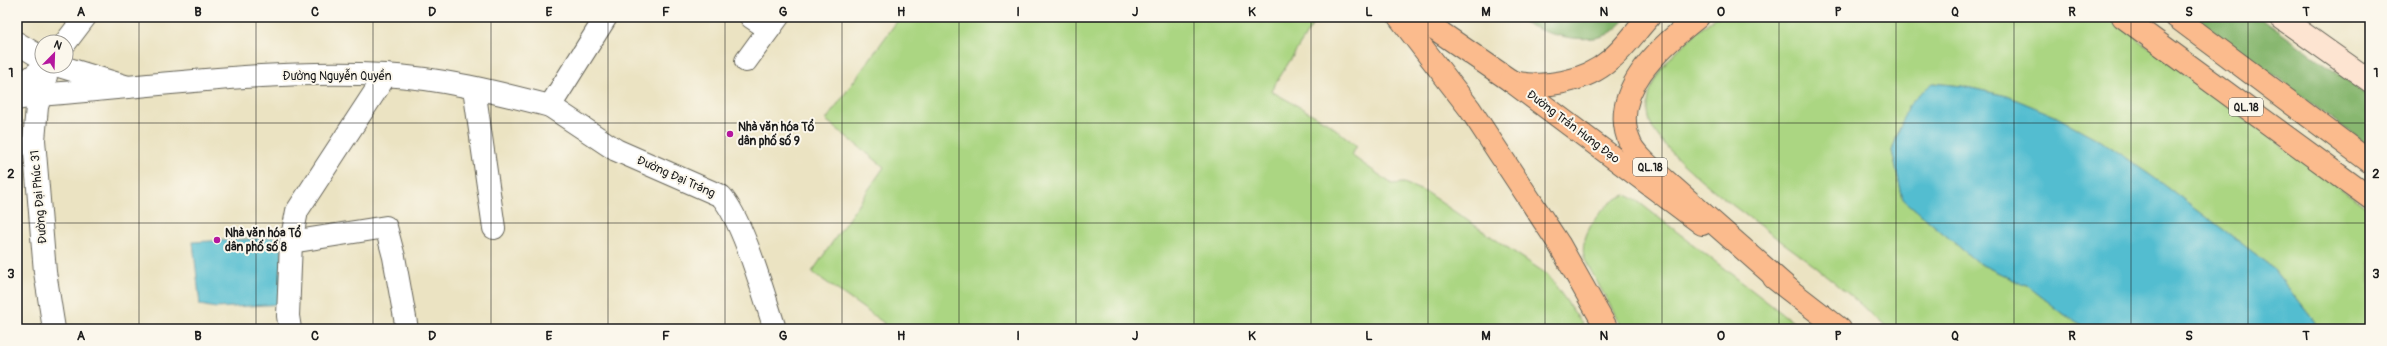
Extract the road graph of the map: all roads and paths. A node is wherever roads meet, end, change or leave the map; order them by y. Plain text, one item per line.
1 (85, 17) edge
2 (606, 17) edge
3 (751, 17) edge
4 (1399, 17) edge
5 (1418, 17) edge
6 (1649, 17) edge
7 (1698, 17) edge
8 (2122, 17) edge
9 (2176, 17) edge
10 (2280, 17) edge
11 (774, 23) edge
12 (72, 34) edge
13 (17, 43) edge
14 (34, 53) edge
15 (746, 61) dead end
16 (74, 70) edge
17 (35, 74) edge
18 (47, 74) edge
19 (386, 75) junction
20 (1511, 81) junction
21 (2370, 81) edge
22 (17, 88) edge
23 (133, 88) junction
24 (474, 88) junction
25 (40, 95) junction
26 (17, 99) edge
27 (550, 106) junction
28 (2370, 162) edge
29 (2370, 198) edge
30 (494, 228) dead end
31 (291, 242) junction
32 (1790, 290) junction
33 (54, 329) edge
34 (290, 329) edge
35 (407, 329) edge
36 (775, 329) edge
37 (1607, 329) edge
38 (1840, 329) edge

1 - 12 street
2 - 27 street
3 - 11 street
4 - 37 main road
5 - 20 main road, Đường Trần Hưng Đạo
6 - 20 main road
7 - 32 main road, QL.18
8 - 29 main road, QL.18
9 - 28 main road
10 - 21 main road
11 - 15 street
13 - 14 street
16 - 23 street
17 - 22 street
18 - 25 street, Đường Đại Phúc 31
19 - 23 street, Đường Nguyễn Quyền
19 - 24 street, Đường Nguyễn Quyền
19 - 31 street
20 - 32 main road, Đường Trần Hưng Đạo
23 - 25 street, Đường Nguyễn Quyền
24 - 27 street, Đường Nguyễn Quyền
24 - 30 street
25 - 26 street, Đường Nguyễn Quyền
25 - 33 street, Đường Đại Phúc 31
27 - 36 street, Đường Đại Tráng
31 - 34 street
31 - 35 street
32 - 38 main road, Đường Trần Hưng Đạo / QL.18

